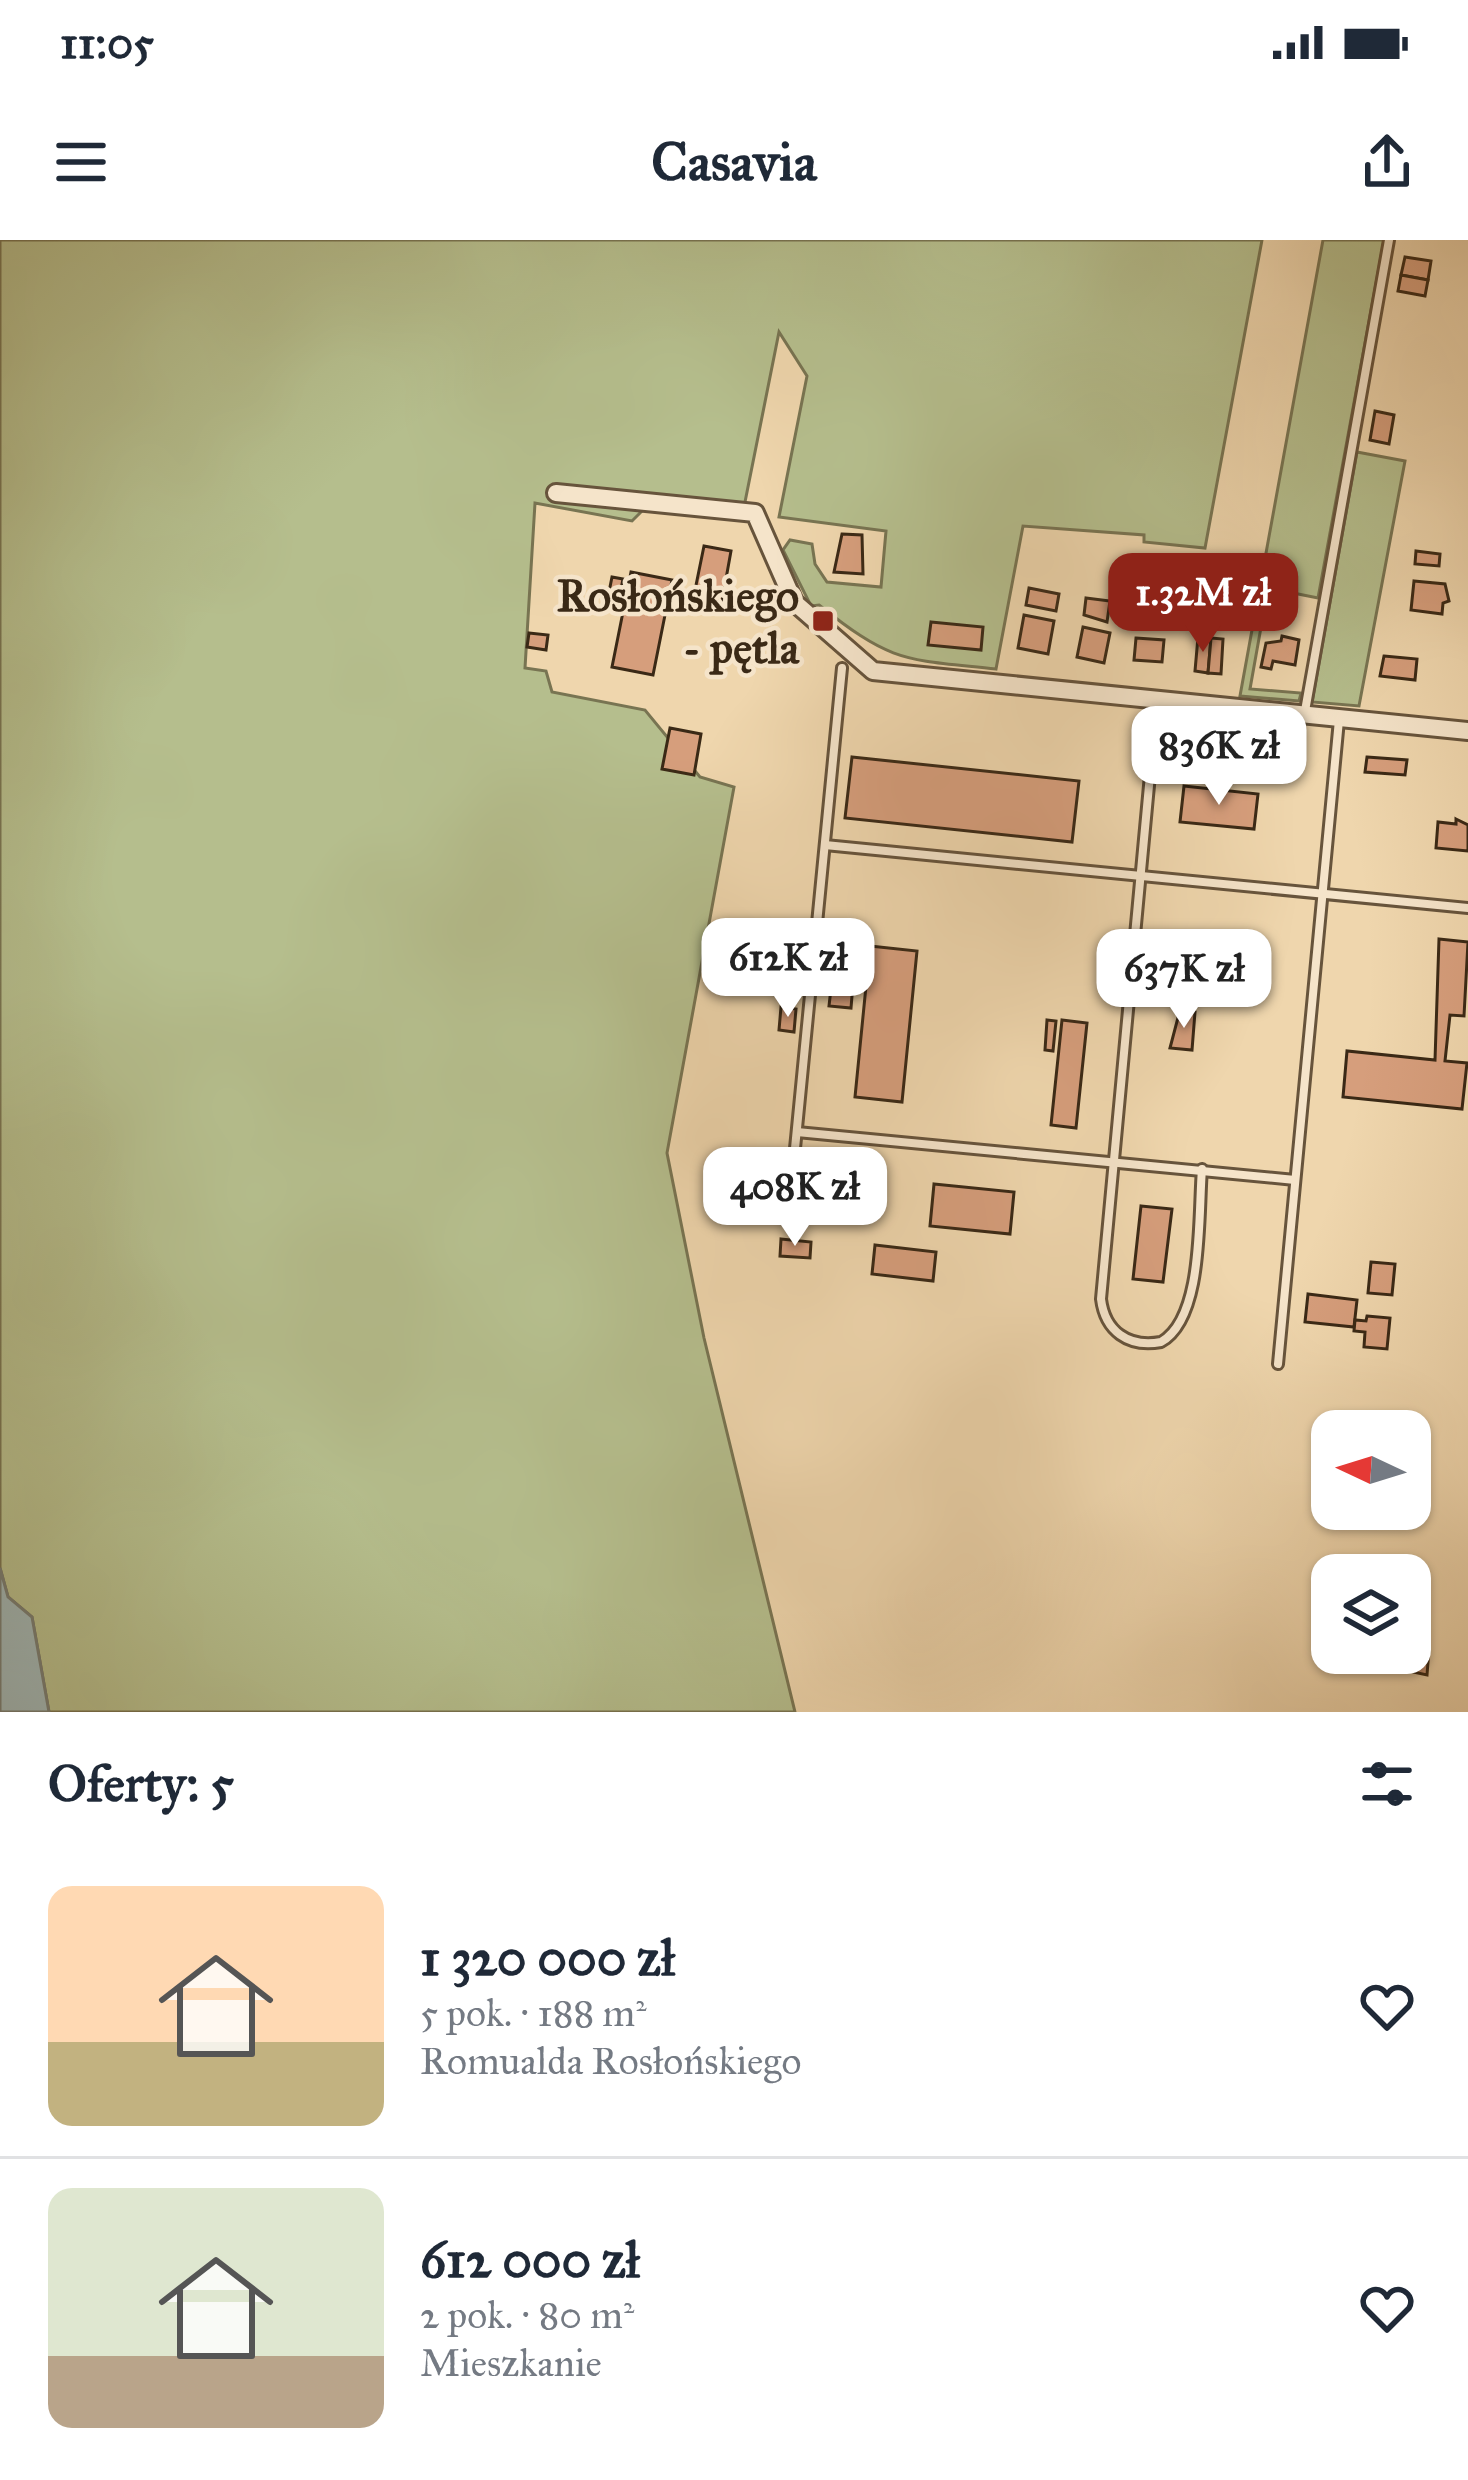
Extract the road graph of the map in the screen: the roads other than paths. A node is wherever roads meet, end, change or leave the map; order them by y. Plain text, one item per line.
1 (1389, 240) edge
2 (556, 493) dead end
3 (842, 668) dead end
4 (1157, 700) junction
5 (1304, 716) junction
6 (1339, 719) junction
7 (1468, 731) edge
8 (825, 844) junction
9 (1141, 876) junction
10 (1323, 893) junction
11 (1468, 908) edge
12 (797, 1132) junction
13 (1114, 1161) junction
14 (1202, 1169) junction
15 (1295, 1180) junction
16 (788, 1220) dead end
17 (1278, 1364) dead end

1 - 5 lane
2 - 4 street
3 - 8 lane
4 - 5 street
4 - 9 lane
5 - 6 street
6 - 7 street
6 - 10 lane
8 - 9 lane
8 - 12 lane
9 - 10 lane
9 - 13 lane
10 - 11 lane
10 - 15 lane
12 - 13 lane
12 - 16 lane
13 - 14 lane
13 - 14 lane
14 - 15 lane
15 - 17 lane

